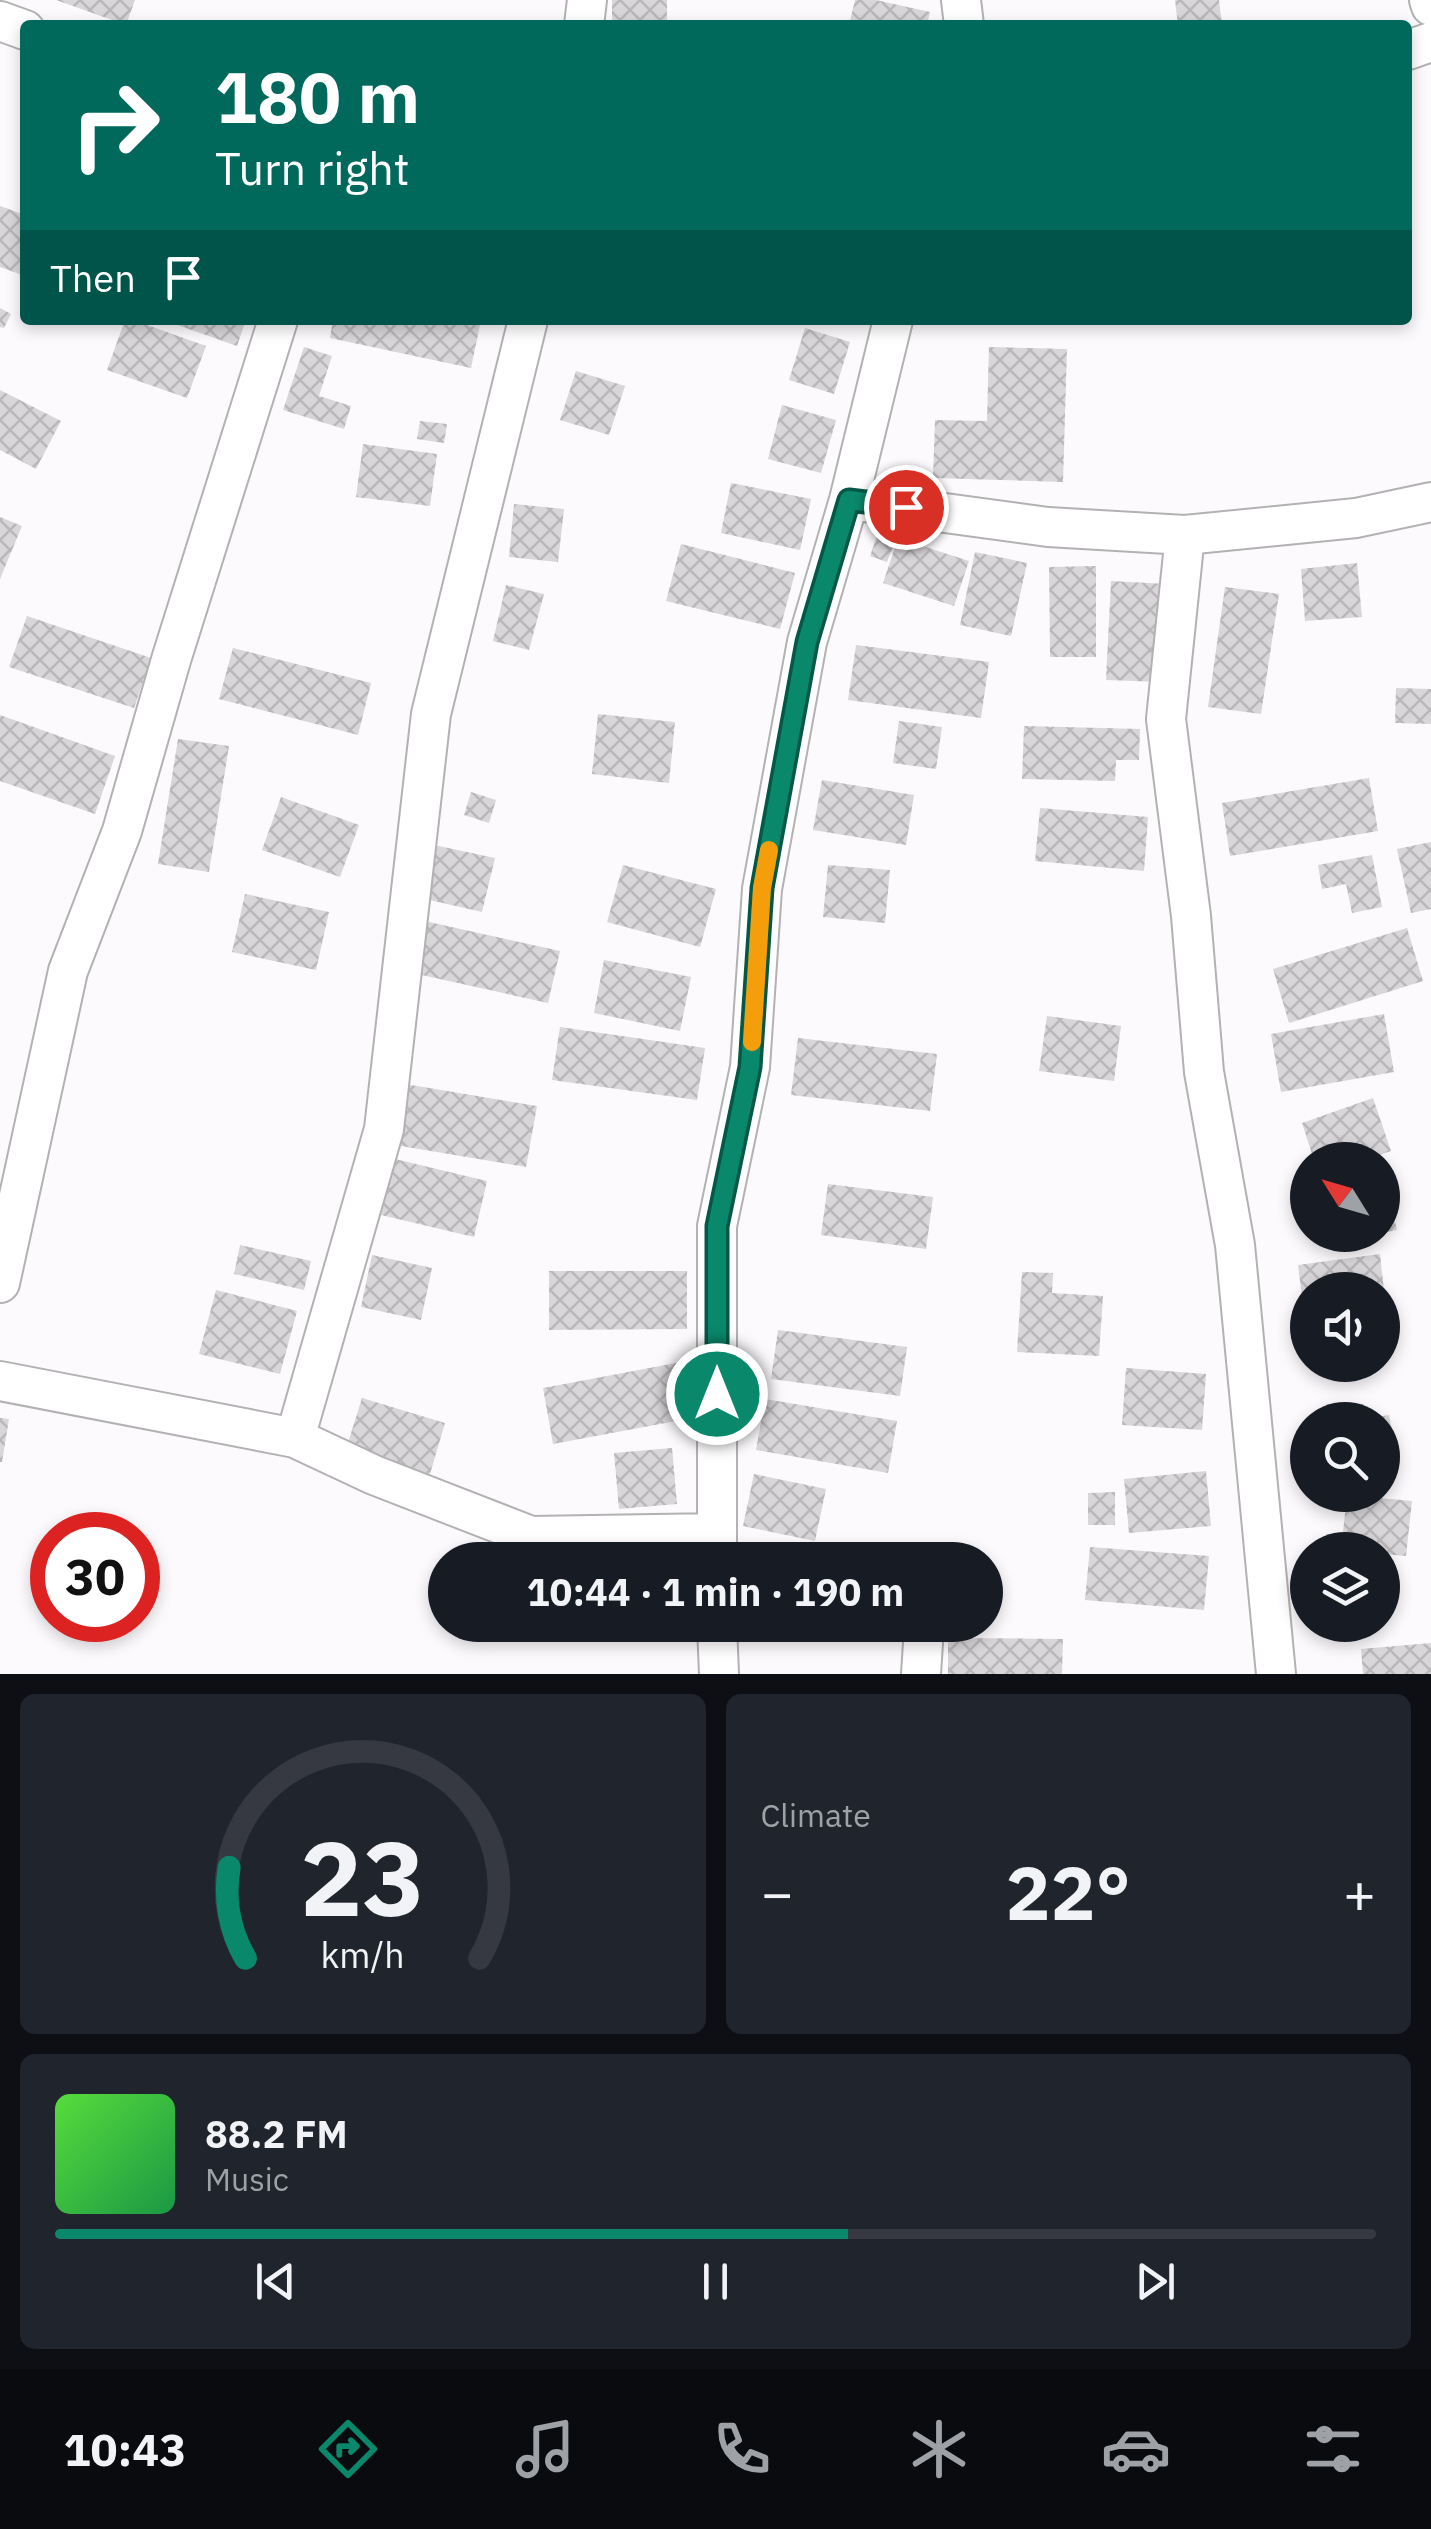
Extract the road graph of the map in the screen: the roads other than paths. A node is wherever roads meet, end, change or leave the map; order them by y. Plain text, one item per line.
1 (276, 325) edge
2 (527, 325) edge
3 (892, 325) edge
4 (849, 500) junction
5 (1431, 502) edge
6 (1185, 535) junction
7 (0, 1283) edge
8 (0, 1382) edge
9 (295, 1438) junction
10 (632, 1542) edge
11 (717, 1542) edge
12 (718, 1642) edge
13 (719, 1674) edge
14 (1276, 1674) edge

1 - 7 street
2 - 9 street
3 - 4 street
4 - 6 street
4 - 11 street
5 - 6 street
6 - 14 street
8 - 9 street
9 - 10 street
12 - 13 street

